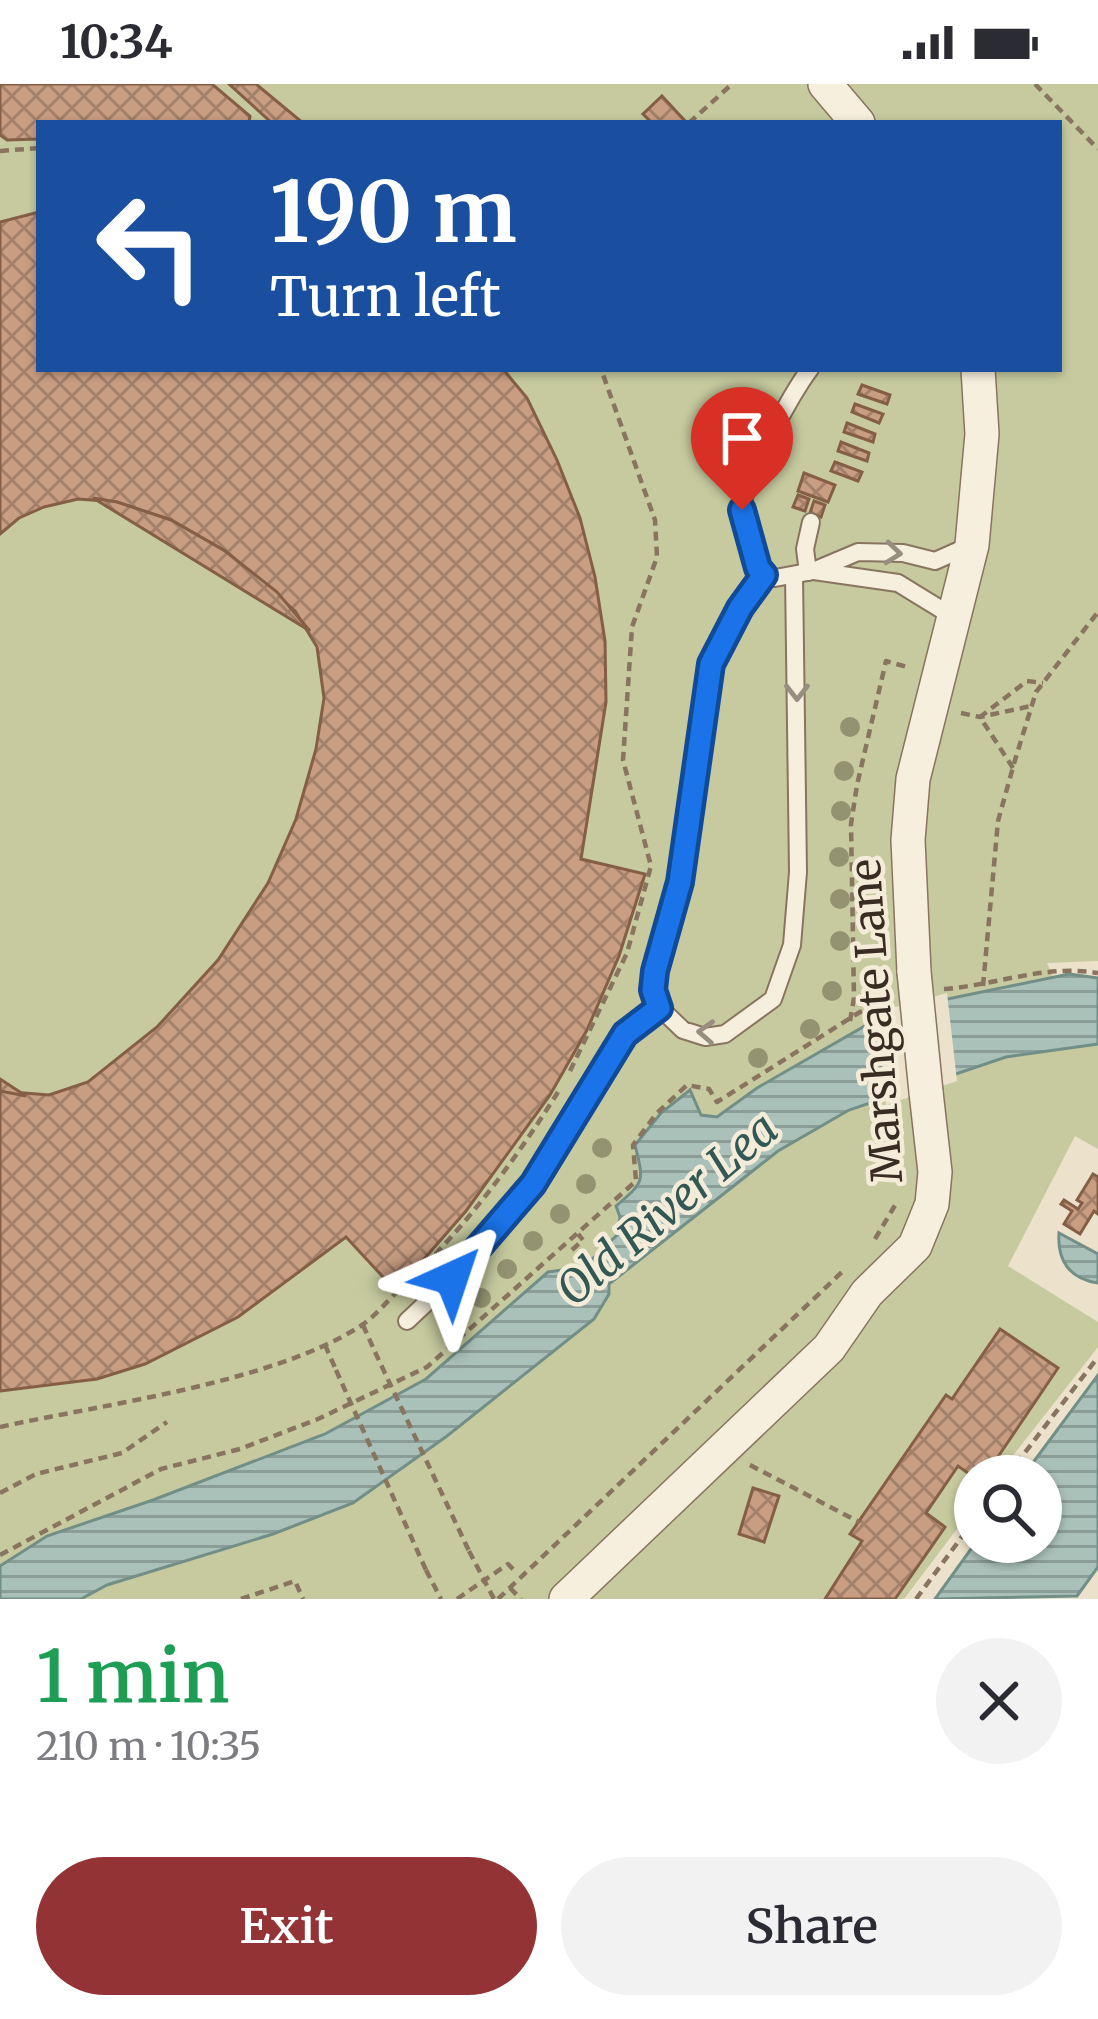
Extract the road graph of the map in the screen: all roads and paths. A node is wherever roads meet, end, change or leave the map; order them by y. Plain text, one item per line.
1 (732, 84) edge
2 (824, 84) edge
3 (1035, 84) edge
4 (692, 120) edge
5 (855, 120) edge
6 (36, 148) edge
7 (1098, 149) edge
8 (0, 151) edge
9 (602, 372) edge
10 (808, 372) edge
11 (977, 372) edge
12 (811, 522) dead end
13 (972, 544) junction
14 (805, 573) junction
15 (764, 575) junction
16 (1098, 612) edge
17 (956, 618) junction
18 (907, 667) dead end
19 (1043, 683) junction
20 (1031, 706) junction
21 (949, 711) dead end
22 (980, 717) junction
23 (1013, 768) junction
24 (1098, 974) edge
25 (923, 981) junction
26 (983, 986) junction
27 (896, 1001) dead end
28 (659, 1008) junction
29 (850, 1021) junction
30 (900, 1196) dead end
31 (578, 1234) junction
32 (871, 1244) dead end
33 (572, 1250) dead end
34 (854, 1261) dead end
35 (407, 1321) dead end
36 (363, 1325) junction
37 (325, 1345) junction
38 (1098, 1357) edge
39 (167, 1422) dead end
40 (0, 1427) edge
41 (1022, 1455) edge
42 (746, 1462) dead end
43 (0, 1493) edge
44 (859, 1522) dead end
45 (954, 1547) edge
46 (0, 1555) edge
47 (515, 1570) dead end
48 (484, 1582) junction
49 (510, 1588) junction
50 (242, 1599) edge
51 (303, 1599) edge
52 (442, 1599) edge
53 (457, 1599) edge
54 (496, 1599) edge
55 (521, 1599) edge
56 (566, 1599) edge
57 (916, 1599) edge

1 - 4 path
2 - 5 street
3 - 7 path
6 - 8 path
9 - 36 path
10 - 15 lane
11 - 13 street, Marshgate Lane
12 - 14 lane
14 -> 13 lane
13 - 17 street, Marshgate Lane
14 - 15 lane
14 - 17 lane
14 -> 28 lane
15 - 28 lane
16 - 19 path
17 - 25 street, Marshgate Lane
18 - 29 path
19 - 20 path
19 - 22 path
20 - 22 path
20 - 23 path
21 - 22 path
22 - 23 path
23 - 26 path
24 - 26 path
25 - 26 path
25 - 56 street, Marshgate Lane, bridge
27 - 29 path
28 - 35 lane
29 - 31 path
30 - 32 path, Marshgate Lane
31 - 33 path
31 - 46 path
34 - 49 path
36 - 37 path
36 - 48 path, bridge
37 - 40 path
37 - 52 path, bridge
38 - 41 path
39 - 43 path
42 - 44 path
45 - 57 path
47 - 48 path
48 - 53 path
48 - 54 path
49 - 54 path
49 - 55 path
50 - 51 path

